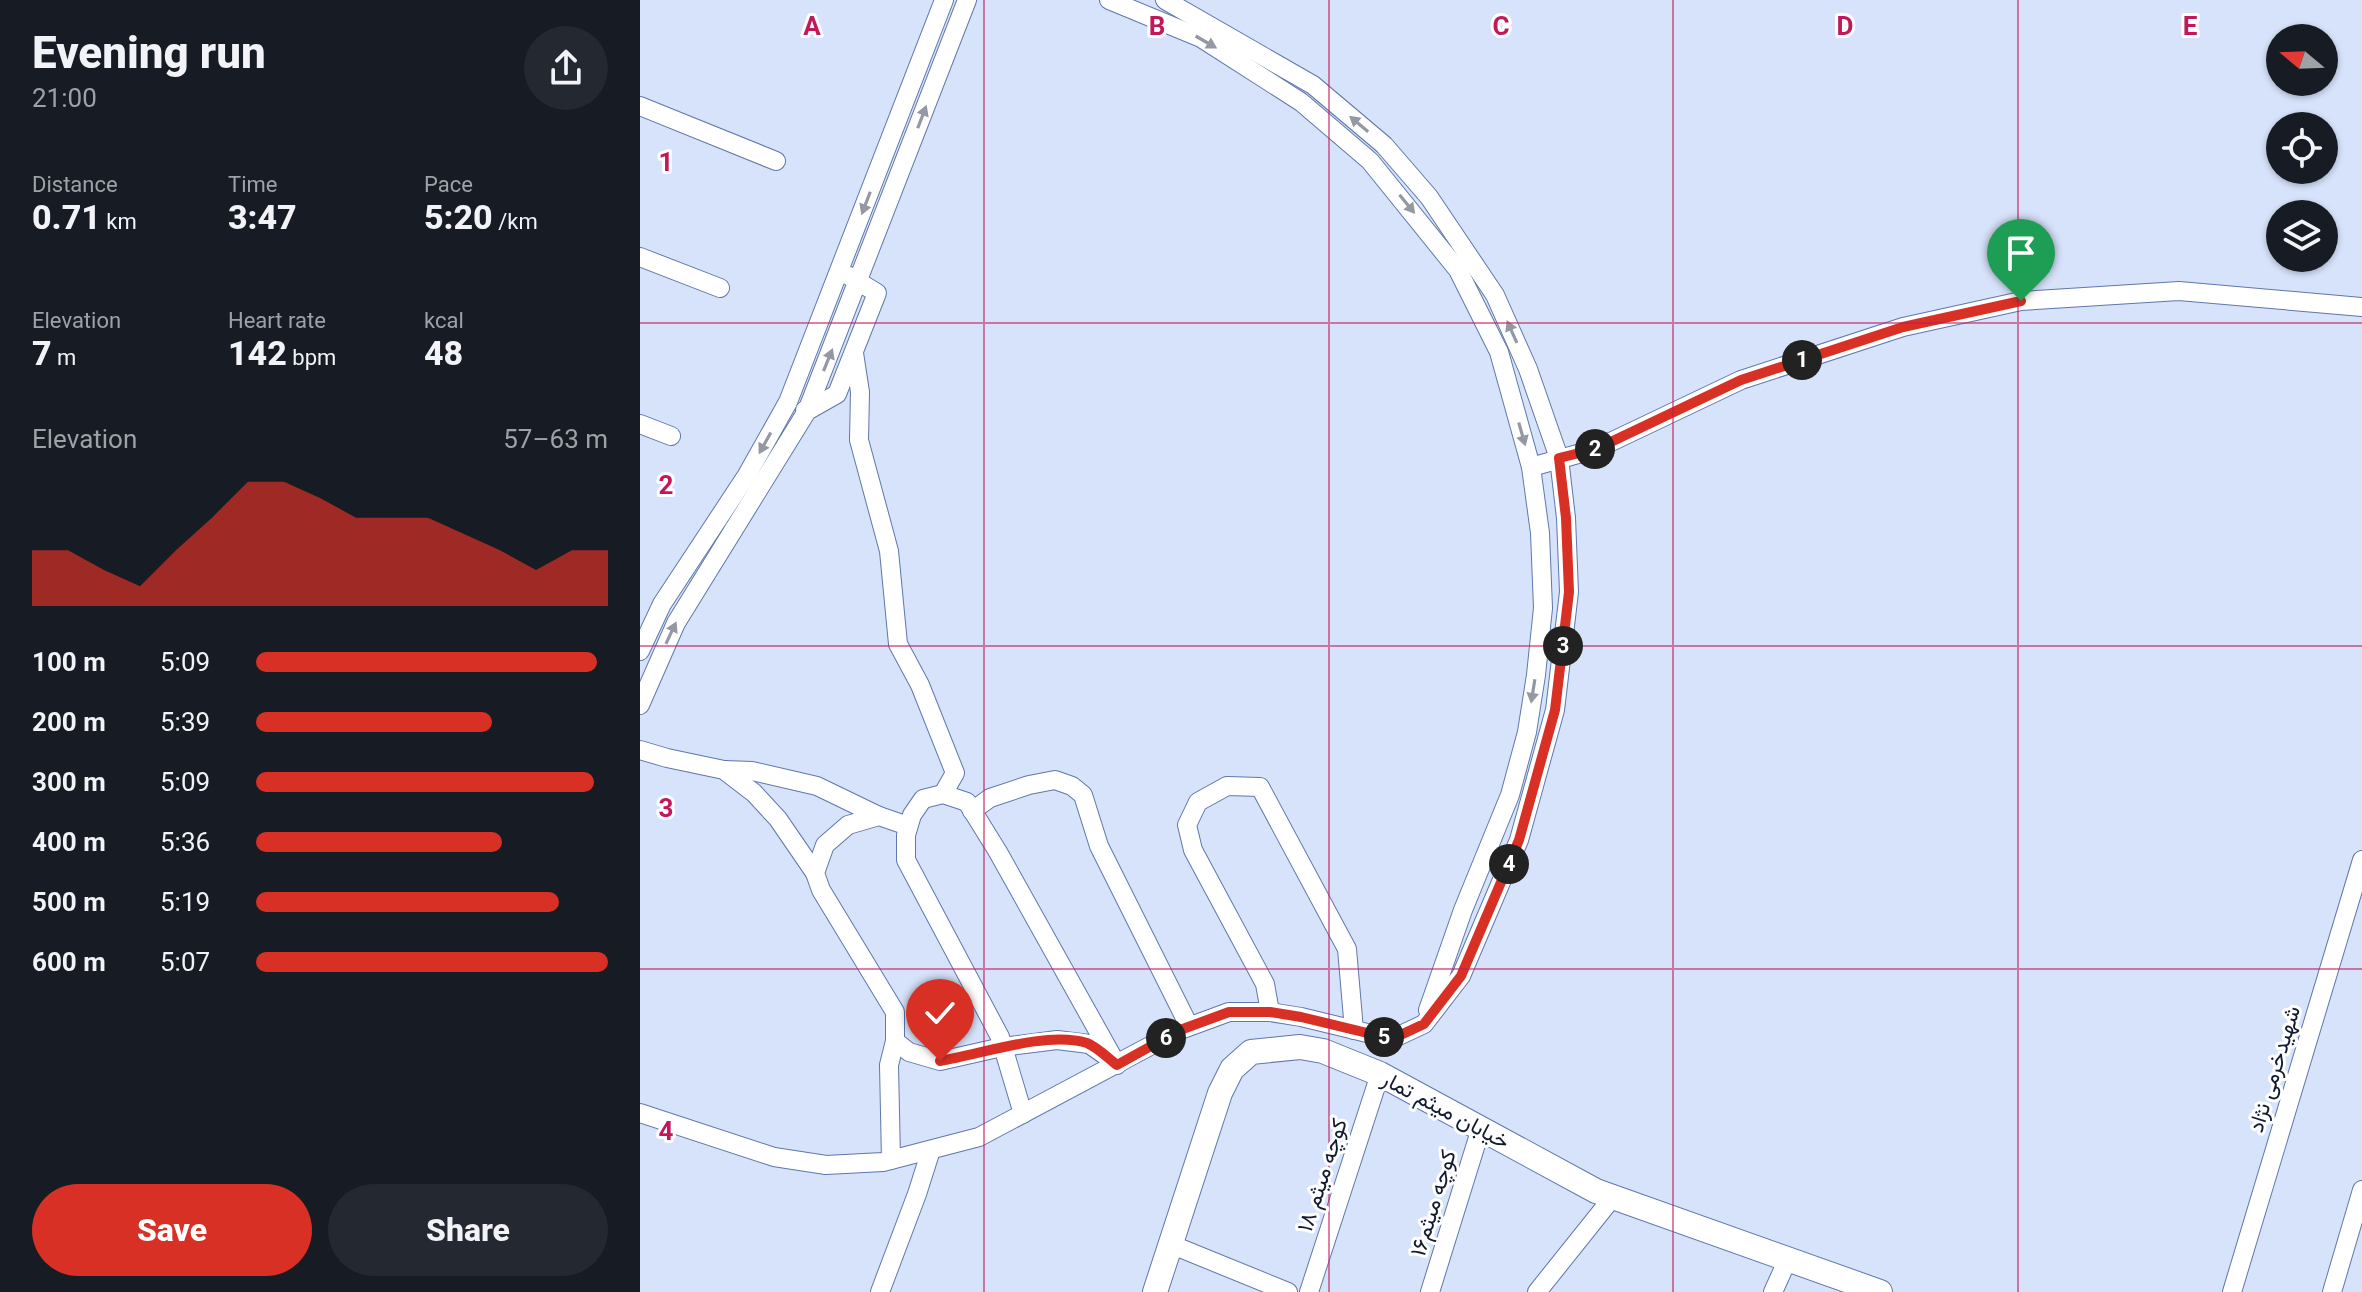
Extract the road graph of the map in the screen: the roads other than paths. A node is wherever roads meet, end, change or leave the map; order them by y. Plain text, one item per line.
1 (944, 0) edge
2 (967, 0) edge
3 (1109, 0) edge
4 (1168, 1) edge
5 (1163, 20) junction
6 (640, 106) edge
7 (1384, 145) junction
8 (776, 161) dead end
9 (1370, 161) junction
10 (640, 257) edge
11 (839, 273) junction
12 (859, 281) junction
13 (720, 288) dead end
14 (2362, 307) edge
15 (854, 353) junction
16 (788, 402) junction
17 (807, 411) junction
18 (640, 424) edge
19 (671, 436) dead end
20 (1559, 458) junction
21 (1531, 467) junction
22 (640, 651) edge
23 (640, 705) edge
24 (640, 750) edge
25 (724, 770) junction
26 (943, 794) junction
27 (972, 811) junction
28 (879, 816) junction
29 (908, 826) junction
30 (2362, 860) edge
31 (815, 873) junction
32 (1270, 1012) junction
33 (1424, 1024) junction
34 (1189, 1026) junction
35 (1354, 1030) junction
36 (895, 1041) junction
37 (1002, 1047) junction
38 (1117, 1065) junction
39 (1380, 1074) junction
40 (640, 1113) edge
41 (1023, 1114) junction
42 (1481, 1128) junction
43 (931, 1150) junction
44 (891, 1160) junction
45 (2362, 1190) edge
46 (1613, 1197) junction
47 (1170, 1244) junction
48 (1788, 1259) junction
49 (1254, 1285) edge
50 (880, 1292) edge
51 (1155, 1292) edge
52 (1288, 1292) edge
53 (1309, 1292) edge
54 (1430, 1292) edge
55 (1537, 1292) edge
56 (1773, 1292) edge
57 (1880, 1292) edge
58 (2232, 1292) edge
59 (2332, 1292) edge

1 -> 11 street
12 -> 2 street
3 - 5 street
4 - 5 street
7 -> 4 street
5 -> 9 street
6 - 8 street
7 - 9 street
20 -> 7 street
9 -> 21 street
10 - 13 street
11 - 12 street
11 - 16 street
12 - 15 street
17 -> 12 street
14 - 20 street
15 - 17 street
15 - 26 street
16 - 17 street
16 -> 22 street
23 -> 17 street
18 - 19 street
20 - 21 street
20 - 33 street
21 -> 33 street
24 - 25 street
25 - 28 street
25 - 31 street
26 - 27 street
26 - 29 street
27 - 34 street
27 - 38 street
28 - 29 street
28 - 31 street
29 - 37 street
30 - 58 street, شهیدخرمی نژاد
31 - 36 street
32 - 34 street
32 - 35 street
32 - 35 street
33 - 35 street
34 - 38 street
36 - 37 street
36 - 44 street
37 - 38 street
37 - 41 street
38 - 41 street
39 - 42 street, خیابان میثم تمار
39 - 47 street, خیابان میثم تمار
39 - 53 street, کوچه میثم ۱۸
40 - 44 street
41 - 43 street
42 - 46 street, خیابان میثم تمار
42 - 54 street, کوچه میثم۱۶
43 - 44 street
43 - 50 street
45 - 59 street
46 - 48 street, خیابان میثم تمار
46 - 55 street
47 - 49 street
47 - 51 street, خیابان میثم تمار
48 - 56 street
48 - 57 street, خیابان میثم تمار
49 - 52 street

